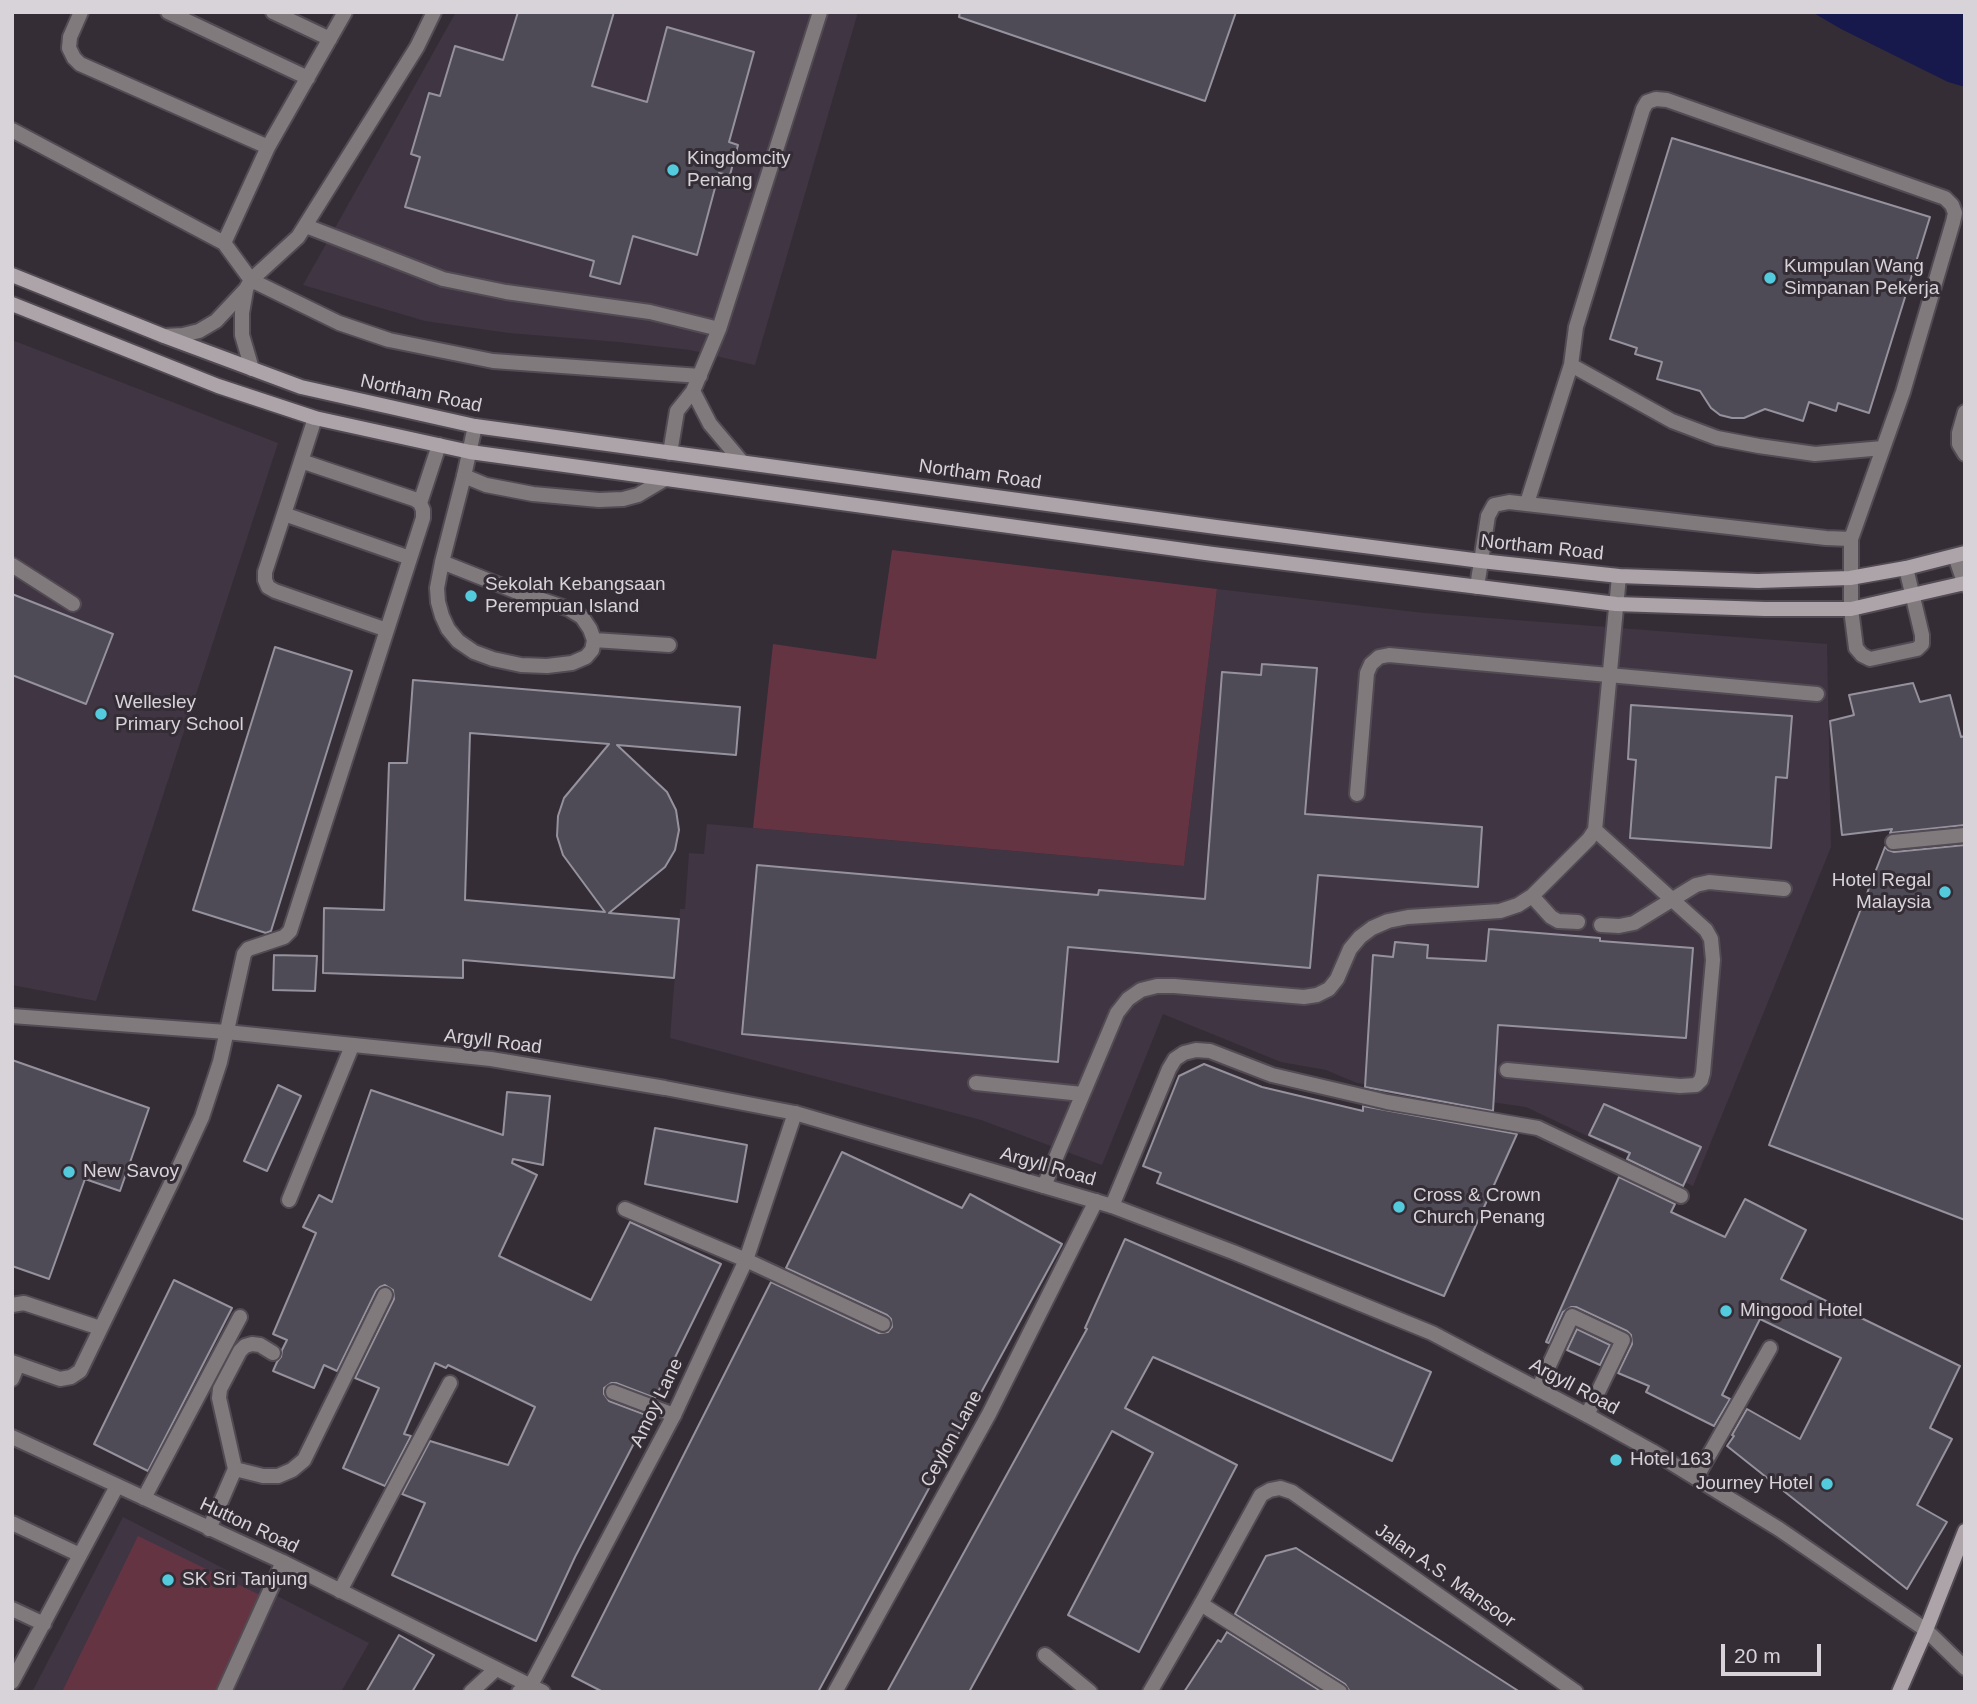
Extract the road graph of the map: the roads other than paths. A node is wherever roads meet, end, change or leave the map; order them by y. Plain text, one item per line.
1 (81, 12) edge
2 (168, 12) edge
3 (273, 12) edge
4 (345, 12) edge
5 (434, 12) edge
6 (820, 12) edge
7 (330, 39) junction
8 (308, 78) junction
9 (12, 130) edge
10 (268, 147) junction
11 (306, 226) junction
12 (224, 243) junction
13 (12, 275) edge
14 (249, 284) junction
15 (16, 305) edge
16 (719, 329) junction
17 (164, 336) junction
18 (1571, 365) junction
19 (252, 369) junction
20 (700, 376) junction
21 (693, 391) junction
22 (1965, 412) edge
23 (315, 418) junction
24 (475, 426) junction
25 (439, 445) junction
26 (1883, 448) junction
27 (470, 452) junction
28 (670, 453) junction
29 (1965, 454) edge
30 (301, 461) junction
31 (742, 463) junction
32 (464, 476) junction
33 (665, 479) junction
34 (420, 503) junction
35 (1527, 503) junction
36 (285, 514) junction
37 (1851, 539) junction
38 (1960, 555) edge
39 (410, 558) junction
40 (1481, 561) junction
41 (442, 562) junction
42 (12, 565) edge
43 (1906, 568) junction
44 (1619, 576) junction
45 (1850, 578) junction
46 (1964, 584) edge
47 (1477, 587) junction
48 (1913, 596) junction
49 (72, 604) dead end
50 (1616, 604) junction
51 (1851, 609) junction
52 (387, 630) junction
53 (594, 640) junction
54 (669, 645) dead end
55 (1610, 676) junction
56 (1817, 694) dead end
57 (1357, 794) dead end
58 (1595, 830) junction
59 (1965, 835) edge
60 (1893, 842) dead end
61 (1784, 889) dead end
62 (1532, 896) junction
63 (1672, 900) junction
64 (1578, 922) dead end
65 (1601, 925) dead end
66 (12, 1016) edge
67 (226, 1032) junction
68 (352, 1046) junction
69 (1507, 1070) dead end
70 (976, 1083) dead end
71 (1082, 1094) junction
72 (795, 1113) junction
73 (1044, 1186) junction
74 (1681, 1196) dead end
75 (289, 1200) dead end
76 (1096, 1201) junction
77 (1112, 1206) junction
78 (625, 1209) dead end
79 (746, 1260) junction
80 (385, 1295) dead end
81 (12, 1305) edge
82 (240, 1317) dead end
83 (883, 1324) dead end
84 (100, 1328) junction
85 (1770, 1348) dead end
86 (273, 1353) dead end
87 (15, 1363) edge
88 (12, 1379) edge
89 (450, 1384) dead end
90 (1538, 1389) junction
91 (613, 1392) dead end
92 (674, 1415) junction
93 (1587, 1415) junction
94 (12, 1437) edge
95 (235, 1469) junction
96 (1696, 1478) junction
97 (117, 1486) junction
98 (145, 1498) junction
99 (12, 1523) edge
100 (209, 1529) junction
101 (1964, 1534) edge
102 (80, 1555) junction
103 (283, 1562) junction
104 (340, 1591) junction
105 (1201, 1604) junction
106 (12, 1609) edge
107 (44, 1624) junction
108 (1926, 1630) junction
109 (1045, 1655) dead end
110 (1965, 1668) edge
111 (496, 1669) junction
112 (12, 1682) edge
113 (531, 1690) edge
114 (224, 1692) edge
115 (471, 1692) edge
116 (835, 1692) edge
117 (1090, 1692) edge
118 (1150, 1692) edge
119 (1340, 1692) edge
120 (1576, 1692) edge
121 (1899, 1692) edge

1 - 10 street
2 - 8 street
3 - 7 street
4 - 7 street
5 - 11 street
6 - 16 street
7 - 8 street
8 - 10 street
9 - 12 street
10 - 12 street
11 - 14 street
11 - 16 street
12 - 14 street
13 - 17 main road, Northam Road
14 - 17 street
14 - 19 street
14 - 20 street
15 - 23 main road
16 - 20 street
17 - 19 main road, Northam Road
18 - 26 street
18 - 26 street
18 - 35 street
19 - 24 main road, Northam Road
20 - 21 street
21 - 28 street
21 - 31 street
22 - 29 street
23 - 25 main road
23 - 30 street
24 - 27 street
24 - 28 main road, Northam Road
25 - 27 main road
25 - 34 street
26 - 37 street
27 - 32 street
27 - 33 main road
28 - 31 main road, Northam Road
30 - 34 street
30 - 36 street
31 - 40 main road, Northam Road
32 - 33 street
32 - 41 street
33 - 47 main road
34 - 39 street
35 - 37 street
35 - 40 street
36 - 39 street
36 - 52 street
37 - 45 street
38 - 43 main road, Northam Road
38 - 46 street
39 - 52 street
40 - 44 main road, Northam Road
40 - 47 street
41 - 53 street
41 - 53 street
42 - 49 street
43 - 45 main road, Northam Road
43 - 48 street
44 - 45 main road, Northam Road
44 - 50 street
45 - 51 street
46 - 48 main road
47 - 50 main road
48 - 51 main road
48 - 51 street
50 - 51 main road
50 - 55 street
52 - 67 street
53 - 54 street
55 - 56 street
55 - 57 street
55 - 58 street
58 - 62 street
58 - 63 street
59 - 60 street
61 - 63 street
62 - 64 street
62 - 71 street
63 - 65 street
63 - 69 street
66 - 67 street, Argyll Road
67 - 68 street, Argyll Road
67 - 84 street
68 - 72 street, Argyll Road
68 - 75 street
70 - 71 street
71 - 73 street
72 - 73 street, Argyll Road
72 - 79 street, Amoy Lane
73 - 76 street, Argyll Road
74 - 77 street
76 - 77 street, Argyll Road
76 - 116 street, Ceylon Lane
77 - 90 street, Argyll Road
78 - 79 street
79 - 83 street
79 - 92 street, Amoy Lane
80 - 95 street
81 - 84 street
82 - 98 street
84 - 87 street
85 - 96 street
86 - 95 street
87 - 88 street
89 - 104 street
90 - 93 street, Argyll Road
90 - 93 street
91 - 92 street
92 - 113 street, Amoy Lane
93 - 96 street, Argyll Road
94 - 97 street, Hutton Road
95 - 100 street
96 - 108 street, Argyll Road
97 - 98 street, Hutton Road
97 - 102 street
98 - 100 street, Hutton Road
99 - 102 street
100 - 103 street, Hutton Road
101 - 108 main road
102 - 107 street
103 - 104 street, Hutton Road
103 - 114 street
104 - 111 street, Hutton Road
105 - 118 street, Jalan A.S. Mansoor
105 - 119 street
105 - 120 street, Jalan A.S. Mansoor
106 - 107 street
107 - 112 street
108 - 110 street, Argyll Road
108 - 121 main road
109 - 117 street
111 - 113 street, Hutton Road
111 - 115 street

